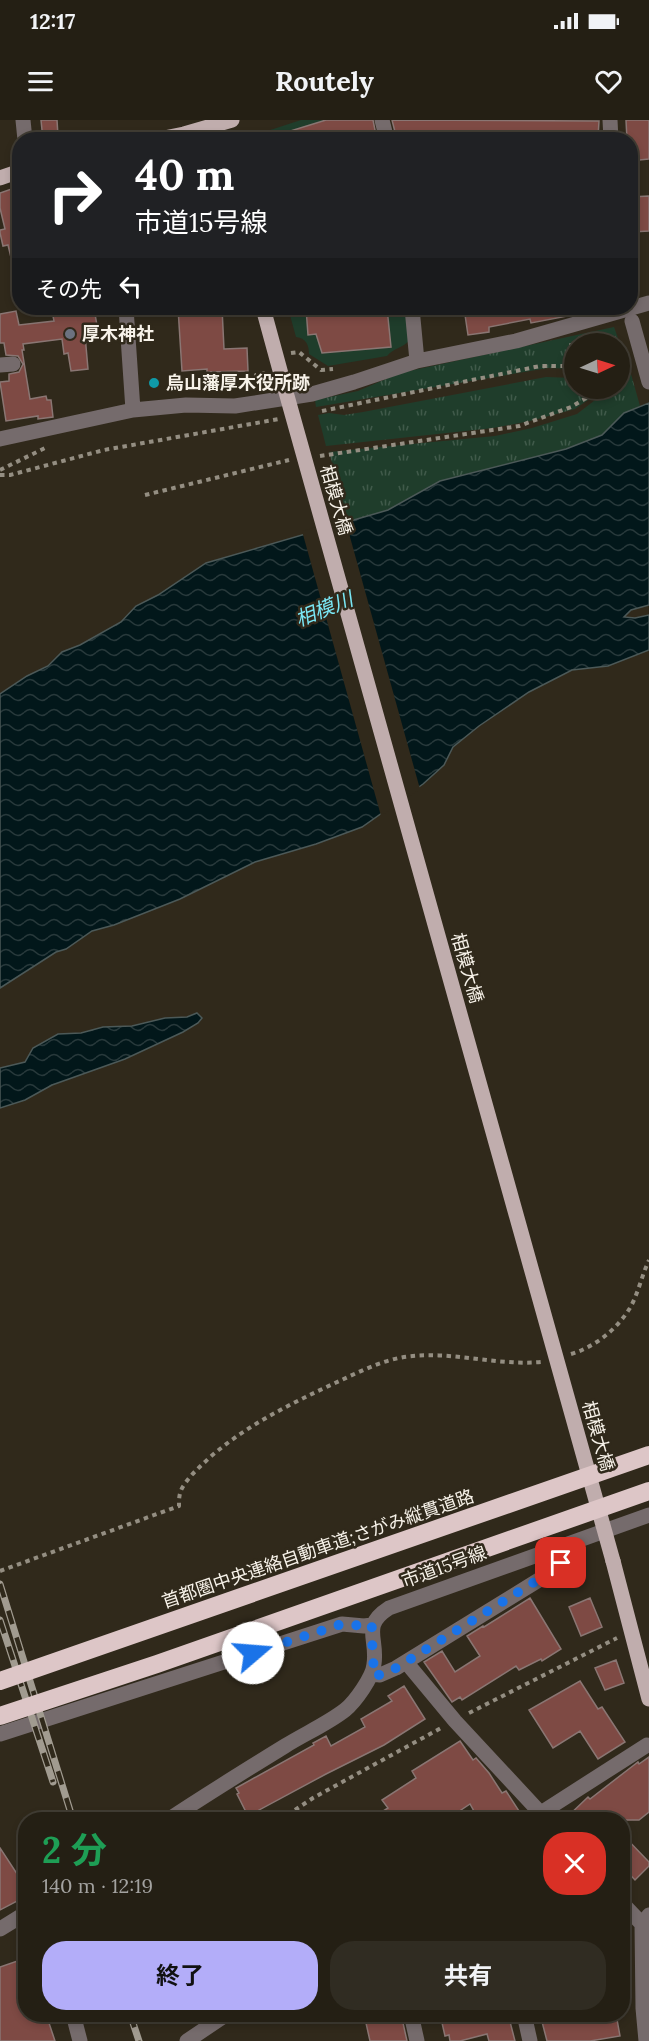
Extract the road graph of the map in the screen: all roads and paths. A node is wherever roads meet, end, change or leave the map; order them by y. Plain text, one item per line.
1 (232, 120) edge
2 (215, 128) edge
3 (194, 132) edge
4 (126, 315) edge
5 (265, 315) edge
6 (413, 315) edge
7 (622, 315) edge
8 (631, 315) edge
9 (276, 357) junction
10 (417, 361) junction
11 (564, 366) edge
12 (321, 370) dead end
13 (649, 382) edge
14 (584, 399) edge
15 (133, 410) junction
16 (317, 411) dead end
17 (283, 418) dead end
18 (0, 439) edge
19 (313, 457) dead end
20 (290, 460) dead end
21 (0, 475) edge
22 (145, 495) dead end
23 (649, 1260) edge
24 (567, 1356) dead end
25 (548, 1361) dead end
26 (649, 1455) edge
27 (649, 1491) edge
28 (649, 1515) edge
29 (561, 1563) dead end
30 (0, 1570) edge
31 (372, 1625) junction
32 (617, 1638) dead end
33 (406, 1662) junction
34 (372, 1674) junction
35 (0, 1682) edge
36 (649, 1699) edge
37 (0, 1716) edge
38 (454, 1720) junction
39 (0, 1734) edge
40 (647, 1745) dead end
41 (180, 1812) edge
42 (292, 1812) edge
43 (535, 1812) edge
44 (546, 1812) edge
45 (630, 1909) edge
46 (18, 1917) edge
47 (646, 1920) edge
48 (0, 1929) edge
49 (75, 2022) edge
50 (215, 2022) edge
51 (413, 2022) edge
52 (526, 2022) edge
53 (81, 2041) edge
54 (187, 2041) edge
55 (417, 2041) edge
56 (530, 2041) edge
57 (646, 2041) edge

1 - 2 main road
2 - 3 main road
4 - 15 street
5 - 9 main road, 相模大橋
6 - 10 street
7 - 10 street
8 - 13 street, bridge
9 - 12 path
9 - 36 main road, 相模大橋, bridge
10 - 15 street
11 - 16 path
14 - 19 path
15 - 18 street
17 - 21 path
20 - 22 path
23 - 24 path
25 - 30 path
26 - 35 highway, 首都圏中央連絡自動車道;さがみ縦貫道路, bridge
27 - 37 highway, bridge
28 - 31 street, 市道15号線
29 - 33 street
31 - 34 street
31 - 39 street
32 - 38 path
33 - 34 street
33 - 38 street
34 - 41 street
38 - 42 path
38 - 43 street
40 - 44 street
45 - 47 street
46 - 48 street
47 - 57 street
49 - 53 street
50 - 54 street
51 - 55 street
52 - 56 street

